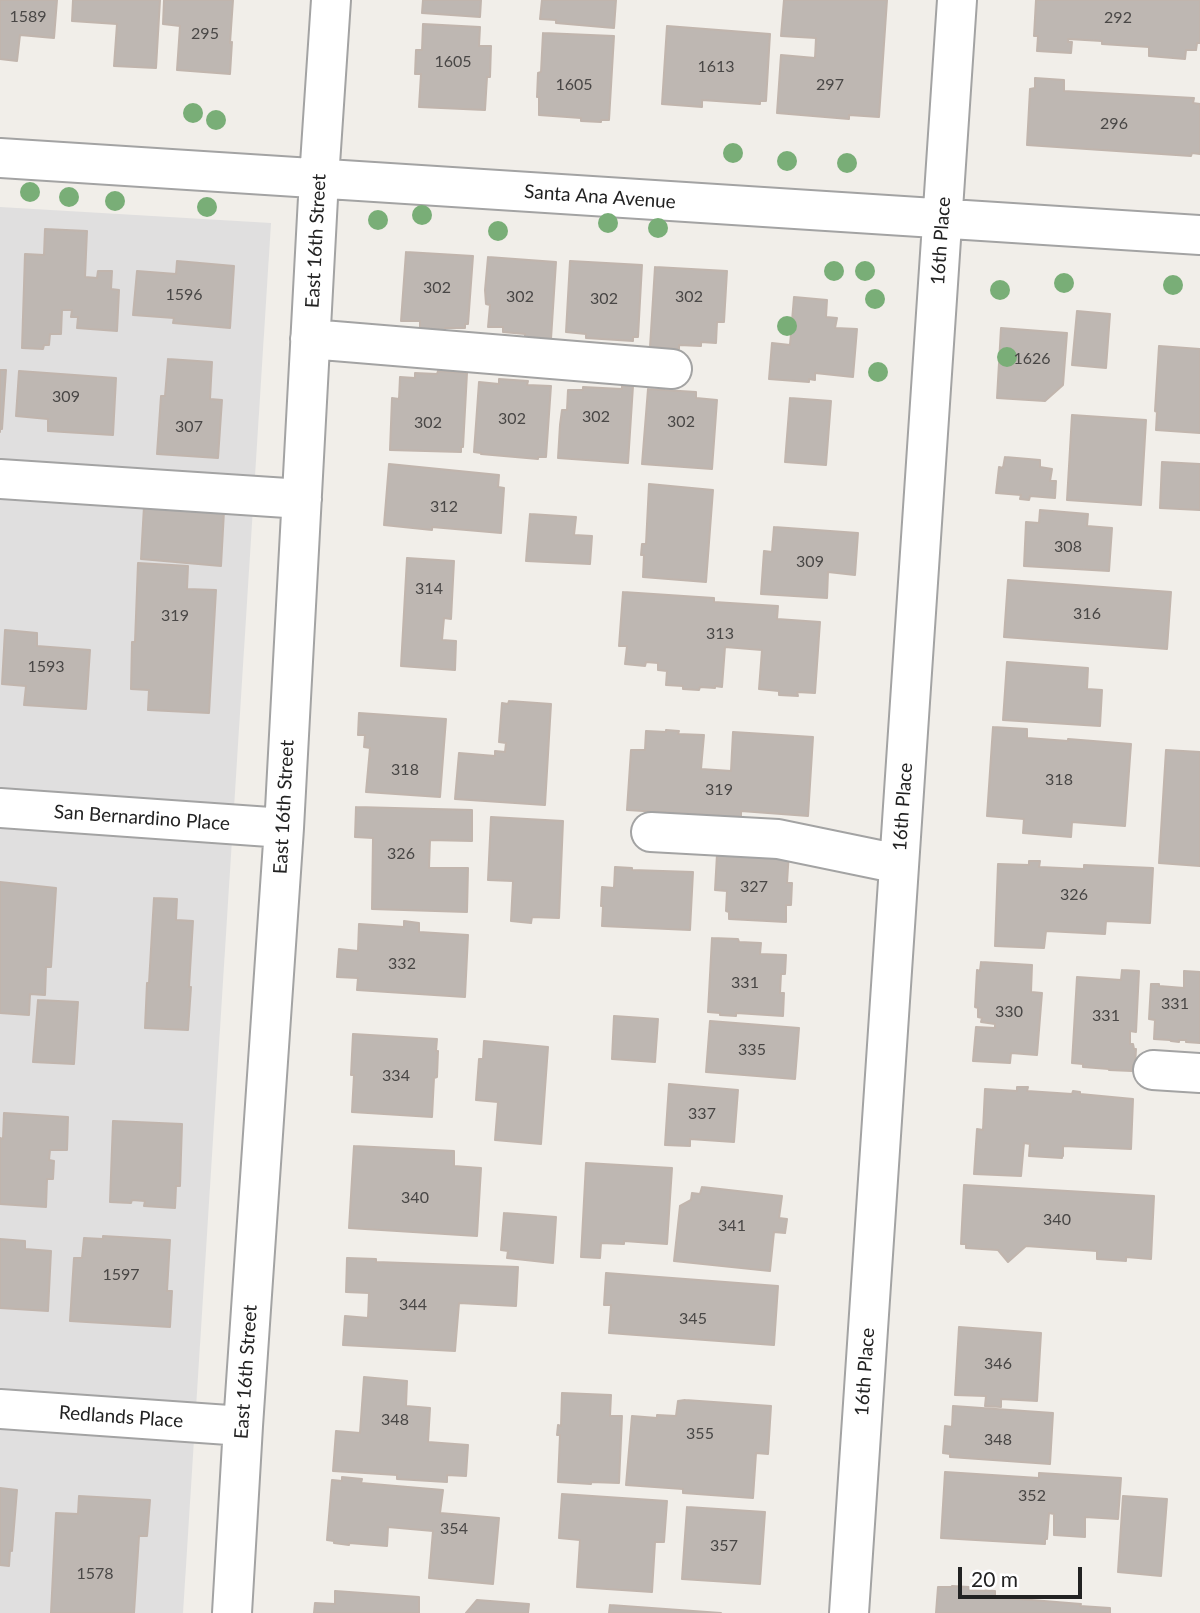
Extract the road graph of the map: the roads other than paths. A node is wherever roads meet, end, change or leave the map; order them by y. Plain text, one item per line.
1 (331, 0) edge
2 (957, 0) edge
3 (0, 158) edge
4 (319, 178) junction
5 (943, 219) junction
6 (1200, 235) edge
7 (310, 340) junction
8 (672, 369) dead end
9 (0, 479) edge
10 (302, 499) junction
11 (0, 808) edge
12 (284, 828) junction
13 (651, 832) dead end
14 (899, 864) junction
15 (1153, 1070) dead end
16 (1200, 1073) edge
17 (0, 1409) edge
18 (243, 1426) junction
19 (232, 1613) edge
20 (849, 1613) edge

1 - 4 street, East 16th Street
2 - 5 street, 16th Place
3 - 4 street, Santa Ana Avenue
4 - 5 street, Santa Ana Avenue
4 - 7 street, East 16th Street
5 - 6 street, Santa Ana Avenue
5 - 14 street, 16th Place
7 - 8 street
7 - 10 street, East 16th Street
9 - 10 street
10 - 12 street, East 16th Street
11 - 12 street, San Bernardino Place
12 - 18 street, East 16th Street
13 - 14 street
14 - 20 street, 16th Place
15 - 16 street
17 - 18 street, Redlands Place
18 - 19 street, East 16th Street

